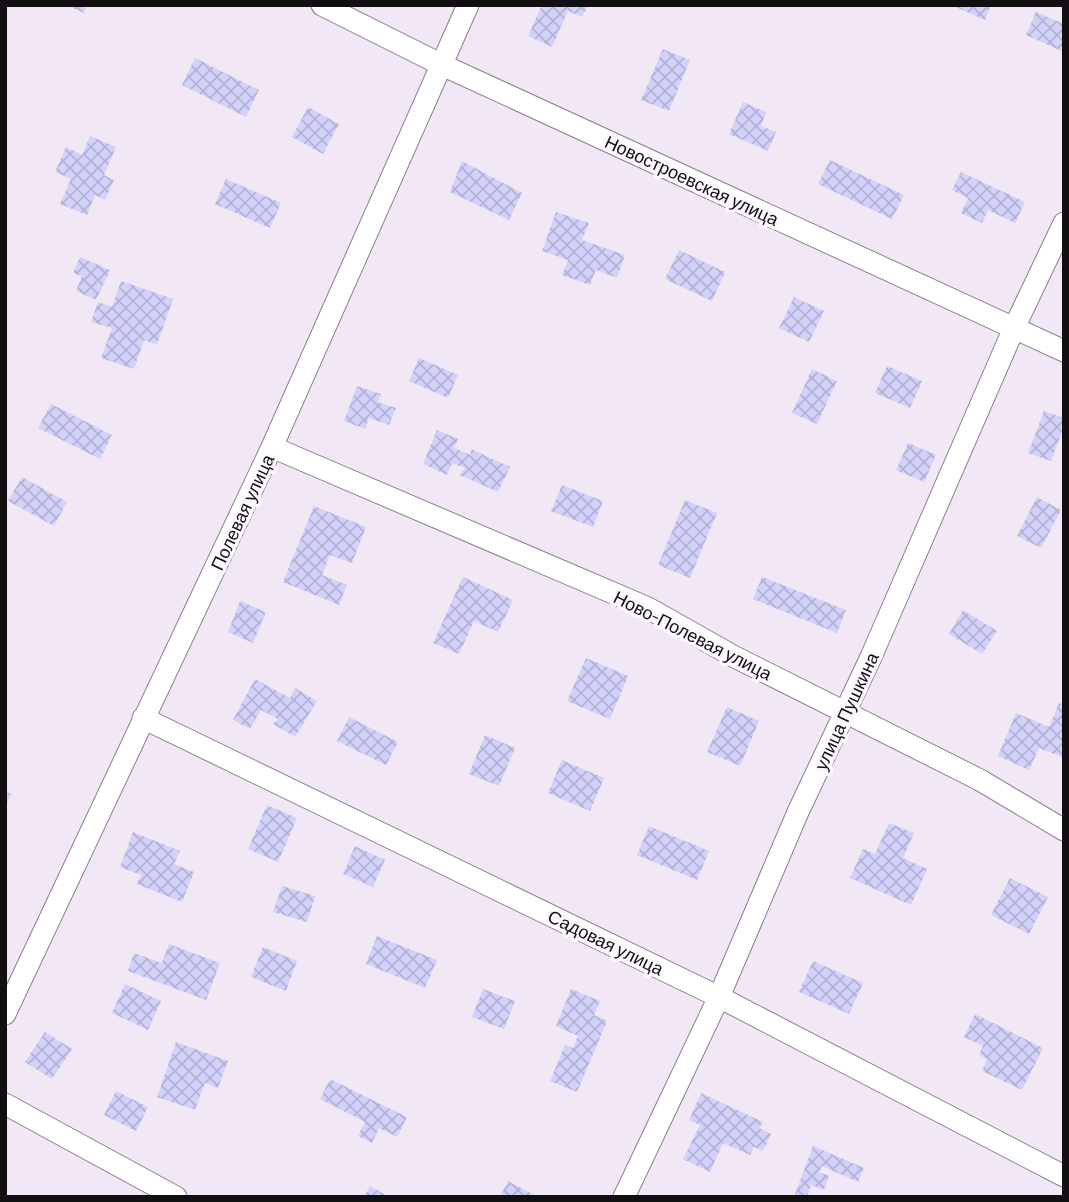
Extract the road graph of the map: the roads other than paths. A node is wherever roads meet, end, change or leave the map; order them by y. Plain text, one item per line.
1 (321, 5) edge
2 (468, 5) edge
3 (440, 64) junction
4 (1064, 223) edge
5 (1013, 328) junction
6 (1064, 351) edge
7 (272, 447) junction
8 (846, 713) junction
9 (143, 718) junction
10 (1064, 830) edge
11 (719, 997) junction
12 (5, 1014) edge
13 (5, 1104) edge
14 (1064, 1176) edge
15 (176, 1197) edge
16 (624, 1197) edge

1 - 3 street, Новостроевская улица
2 - 3 street, Полевая улица
3 - 5 street, Новостроевская улица
3 - 7 street, Полевая улица
4 - 5 street, улица Пушкина
5 - 6 street, Новостроевская улица
5 - 8 street, улица Пушкина
7 - 8 street, Ново-Полевая улица
7 - 9 street, Полевая улица
8 - 10 street, Ново-Полевая улица
8 - 11 street, улица Пушкина
9 - 11 street, Садовая улица
9 - 12 street, Полевая улица
11 - 14 street, Садовая улица
11 - 16 street, улица Пушкина
13 - 15 street

